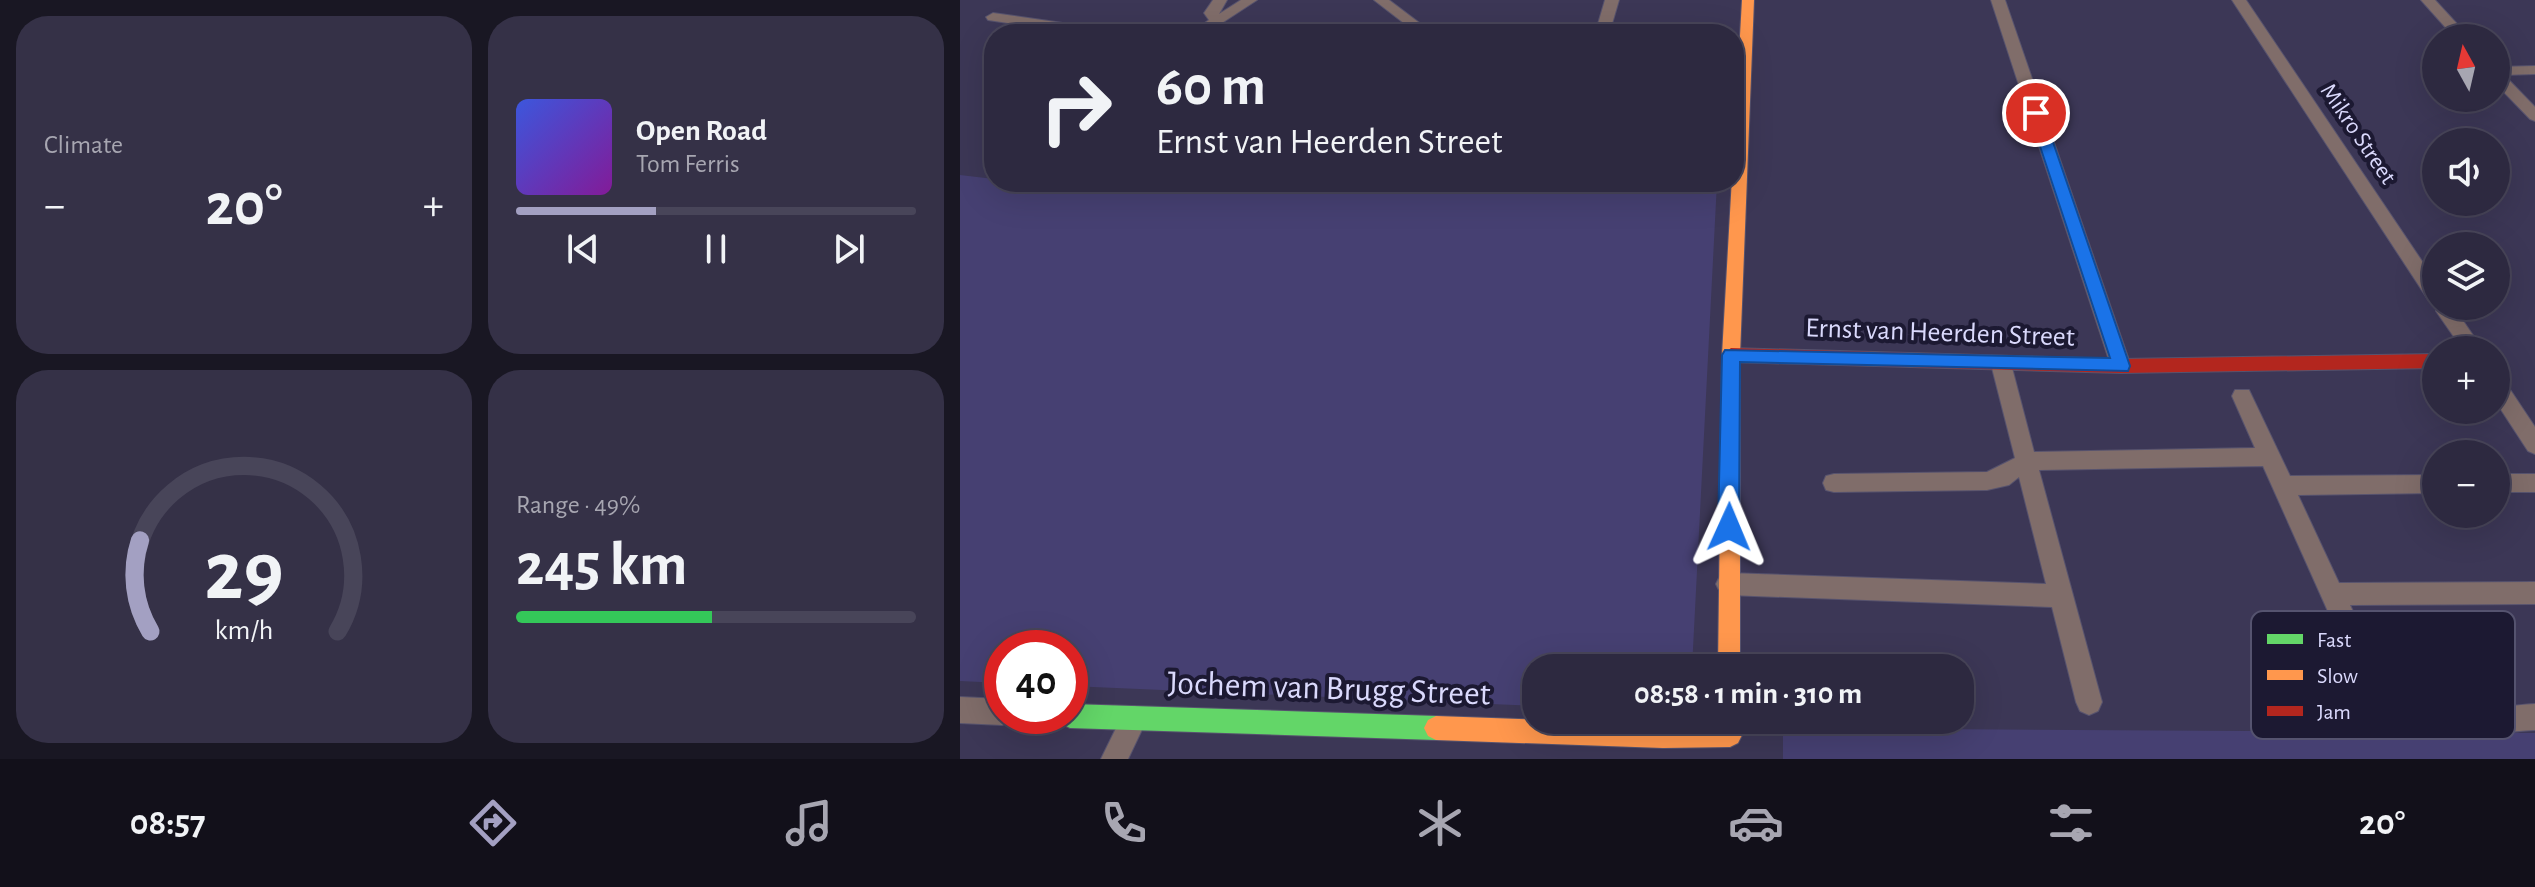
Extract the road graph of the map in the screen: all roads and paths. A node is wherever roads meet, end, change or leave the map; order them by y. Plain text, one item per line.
1 (1220, 0) edge
2 (1250, 0) edge
3 (1381, 0) edge
4 (1612, 0) edge
5 (1748, 0) edge
6 (1998, 0) edge
7 (2239, 0) edge
8 (2428, 0) edge
9 (993, 17) dead end
10 (1217, 21) junction
11 (1042, 24) edge
12 (1212, 24) edge
13 (1413, 24) edge
14 (1605, 24) edge
15 (2450, 24) edge
16 (1744, 28) edge
17 (2535, 70) edge
18 (2510, 72) edge
19 (2510, 88) edge
20 (2535, 116) edge
21 (1736, 192) edge
22 (2422, 275) edge
23 (1731, 355) junction
24 (2422, 361) edge
25 (2001, 364) junction
26 (2121, 366) junction
27 (2242, 396) dead end
28 (2510, 407) edge
29 (2535, 445) edge
30 (2268, 457) junction
31 (2027, 461) junction
32 (1834, 483) dead end
33 (2510, 483) edge
34 (2535, 483) edge
35 (2422, 484) edge
36 (2283, 486) junction
37 (1728, 584) junction
38 (2535, 593) edge
39 (2332, 594) junction
40 (2061, 596) junction
41 (2340, 611) edge
42 (1729, 654) edge
43 (2089, 702) dead end
44 (960, 710) edge
45 (984, 711) edge
46 (1088, 717) edge
47 (2535, 717) edge
48 (2515, 718) edge
49 (1134, 719) junction
50 (1522, 731) edge
51 (1601, 734) edge
52 (1680, 734) edge
53 (1730, 734) edge
54 (1114, 759) edge
55 (1730, 759) edge

1 - 10 street
2 - 10 street
3 - 13 street
4 - 14 street
5 - 16 street
6 - 26 street
7 - 22 street, Mikro Street
8 - 15 street
9 - 11 street
10 - 12 street
17 - 18 street
19 - 20 street
21 - 23 street
23 - 25 street, Ernst van Heerden Street
23 - 37 street
24 - 26 street, Ernst van Heerden Street
25 - 26 street, Ernst van Heerden Street
25 - 31 street
27 - 30 street
28 - 29 street
30 - 31 street
30 - 36 street
31 - 32 street
31 - 40 street
33 - 34 street
35 - 36 street
36 - 39 street
37 - 40 street
37 - 42 street
38 - 39 street
39 - 41 street
40 - 43 street
44 - 45 street
46 - 49 street, Jochem van Brugg Street
47 - 48 street
49 - 50 street, Jochem van Brugg Street
49 - 54 street
51 - 52 street, Jochem van Brugg Street
53 - 55 street

